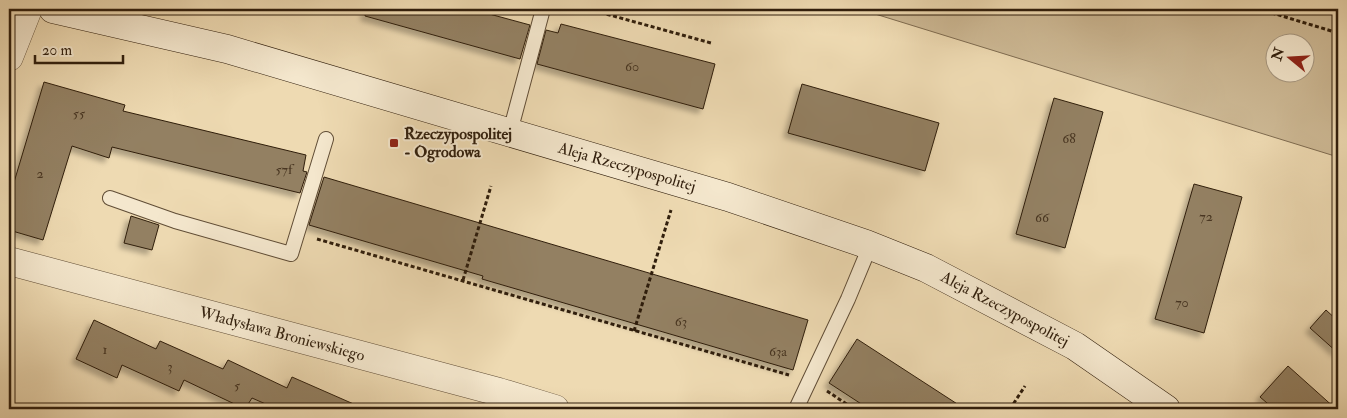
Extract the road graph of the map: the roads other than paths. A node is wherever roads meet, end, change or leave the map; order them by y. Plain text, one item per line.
1 (28, 9) edge
2 (53, 9) edge
3 (543, 9) edge
4 (9, 57) edge
5 (510, 132) junction
6 (326, 139) dead end
7 (110, 198) dead end
8 (870, 246) junction
9 (9, 261) edge
10 (555, 409) edge
11 (796, 409) edge
12 (1166, 409) edge

1 - 4 street
2 - 5 street, Aleja Rzeczypospolitej
3 - 5 lane
5 - 8 street, Aleja Rzeczypospolitej
6 - 7 lane
8 - 11 lane
8 - 12 street, Aleja Rzeczypospolitej
9 - 10 street, Władysława Broniewskiego

